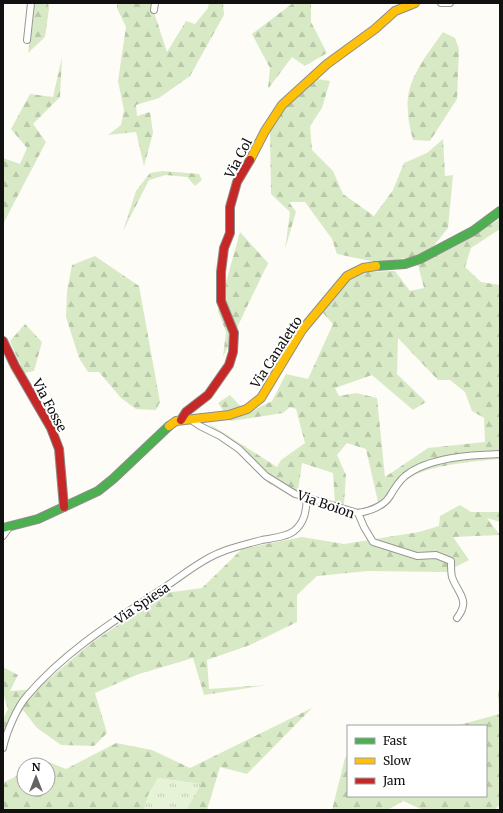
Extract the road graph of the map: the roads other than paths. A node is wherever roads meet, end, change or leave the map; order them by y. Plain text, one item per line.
1 (31, 3) edge
2 (415, 3) edge
3 (441, 3) edge
4 (450, 3) edge
5 (27, 40) dead end
6 (500, 212) edge
7 (3, 341) edge
8 (193, 419) junction
9 (181, 420) junction
10 (500, 454) edge
11 (307, 498) junction
12 (64, 507) junction
13 (358, 513) junction
14 (6, 527) edge
15 (3, 536) edge
16 (457, 618) dead end
17 (3, 748) edge

1 - 5 street
2 - 9 street, Via Col
3 - 4 street
6 - 8 street, Via Canaletto
7 - 12 street, Via Fosse
8 - 9 street, Via Canaletto
8 - 11 street, Via Boion
9 - 12 street, Via Canaletto
10 - 13 street
11 - 13 street, Via Boion
11 - 17 street, Via Spiesa
12 - 14 street, Via Canaletto
13 - 16 street, Via Boion
14 - 15 street

